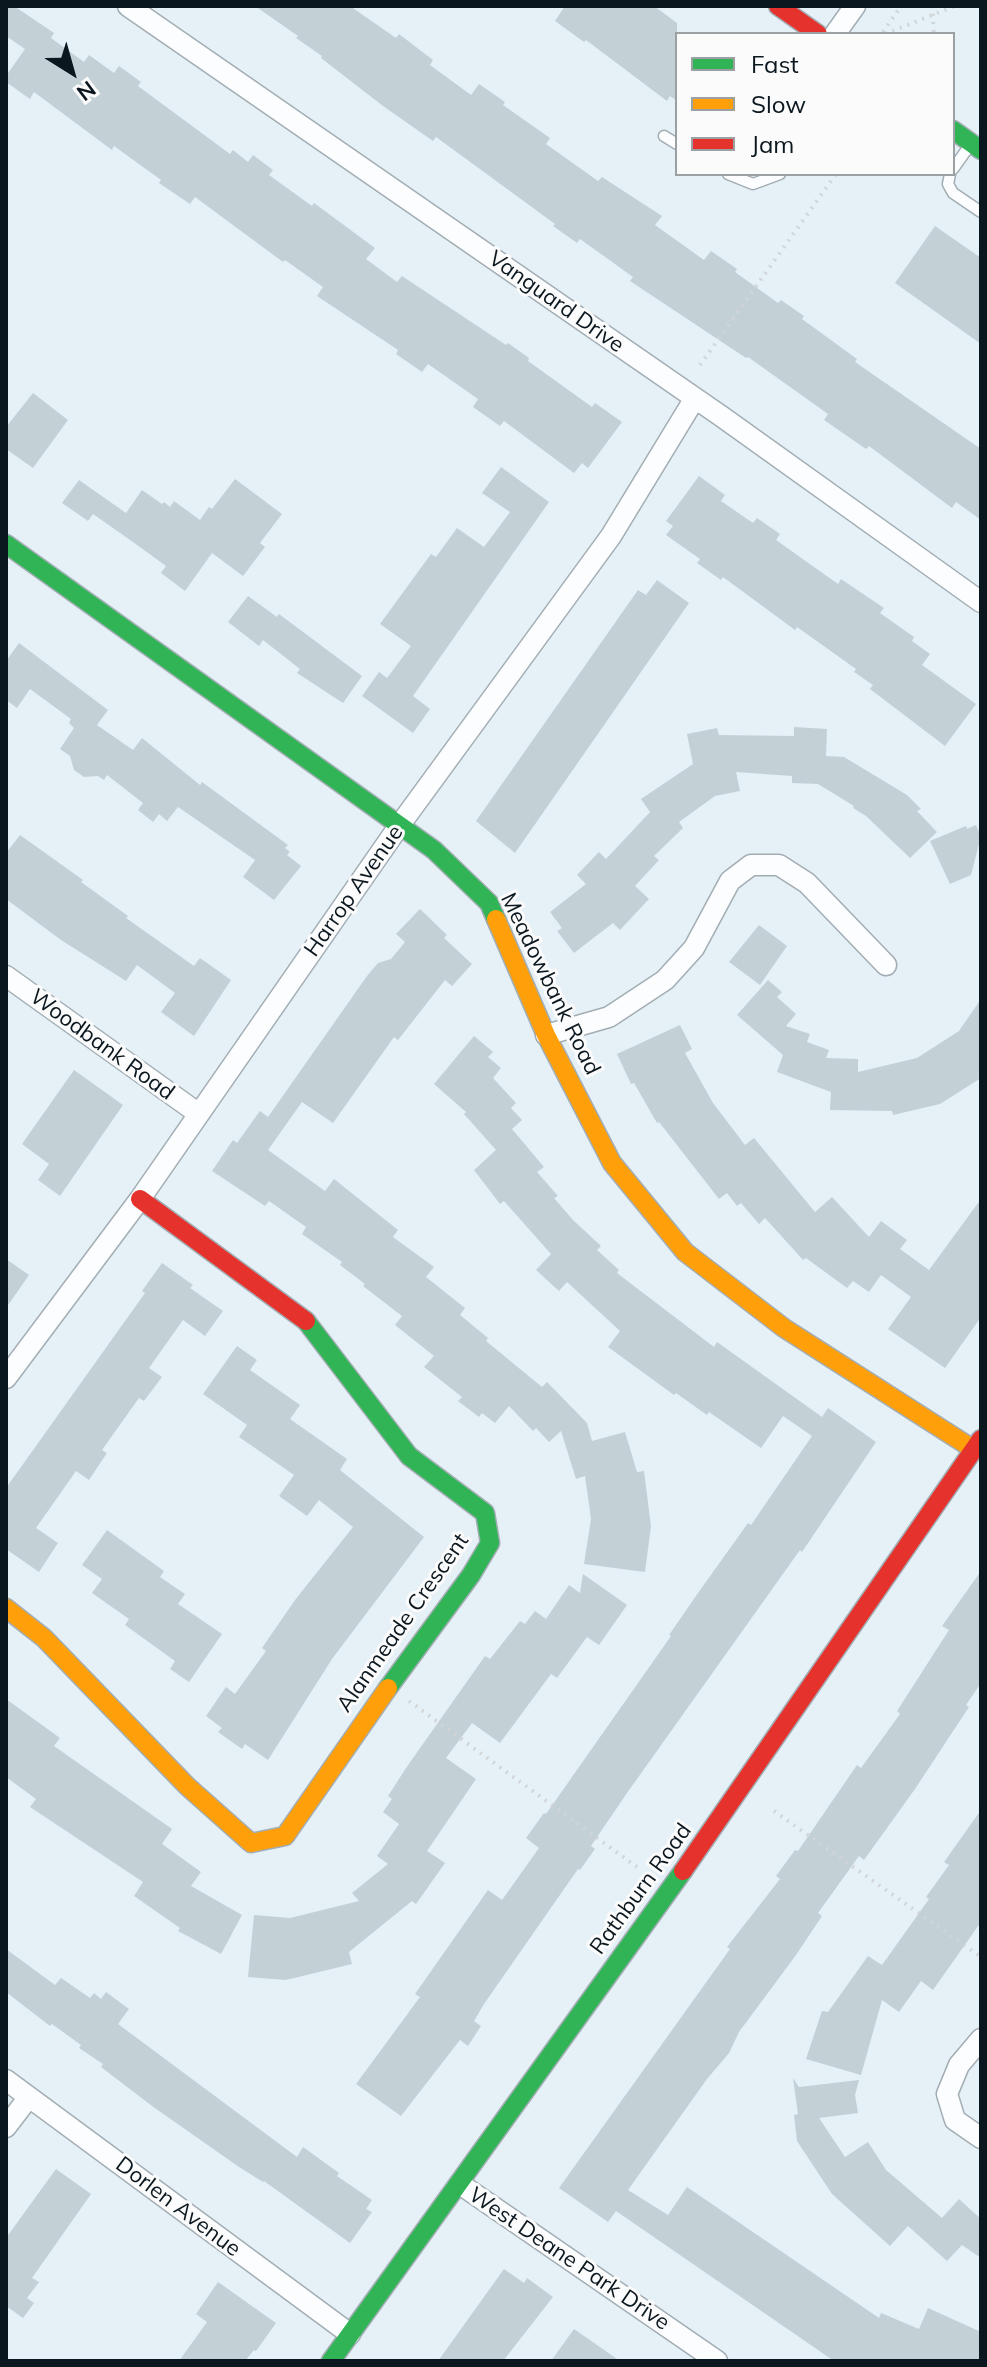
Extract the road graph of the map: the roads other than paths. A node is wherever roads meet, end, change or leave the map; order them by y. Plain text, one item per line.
1 (128, 6) edge
2 (778, 6) edge
3 (855, 6) edge
4 (815, 32) edge
5 (836, 32) edge
6 (955, 131) edge
7 (664, 136) dead end
8 (675, 143) edge
9 (976, 147) edge
10 (955, 169) edge
11 (733, 176) edge
12 (775, 176) edge
13 (951, 176) edge
14 (981, 212) edge
15 (695, 398) junction
16 (6, 544) edge
17 (981, 602) edge
18 (399, 826) junction
19 (886, 965) dead end
20 (6, 976) edge
21 (546, 1035) junction
22 (199, 1114) junction
23 (140, 1199) junction
24 (6, 1378) edge
25 (977, 1444) edge
26 (6, 1608) edge
27 (981, 2039) edge
28 (6, 2080) edge
29 (29, 2097) junction
30 (6, 2127) edge
31 (981, 2138) edge
32 (460, 2184) junction
33 (350, 2334) junction
34 (331, 2361) edge
35 (717, 2361) edge

1 - 15 street, Vanguard Drive
2 - 4 street
3 - 5 street
6 - 9 street
7 - 8 lane
9 - 10 lane
11 - 12 lane
13 - 14 lane
15 - 17 street, Vanguard Drive
15 - 18 street, Harrop Avenue
16 - 18 street, Meadowbank Road
18 - 21 street, Meadowbank Road
18 - 22 street, Harrop Avenue
19 - 21 street
20 - 22 street, Woodbank Road
21 - 25 street, Meadowbank Road
22 - 23 street, Harrop Avenue
23 - 24 street, Harrop Avenue
23 - 26 street, Alanmeade Crescent
25 - 32 street, Rathburn Road
27 - 31 street
28 - 29 street, Dorlen Avenue
29 - 30 street
29 - 33 street, Dorlen Avenue
32 - 33 street, Rathburn Road
32 - 35 street, West Deane Park Drive
33 - 34 street, Rathburn Road

